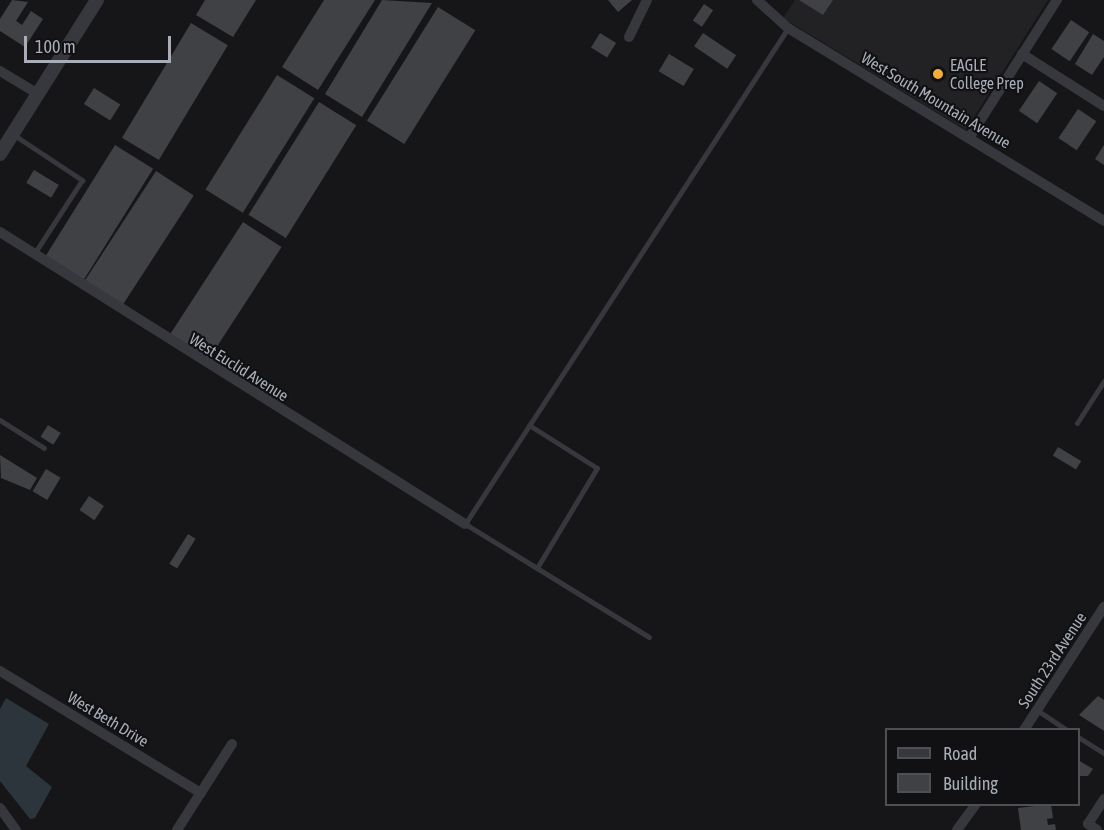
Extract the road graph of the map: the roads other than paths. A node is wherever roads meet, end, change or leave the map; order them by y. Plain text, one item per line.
1 (97, 0) edge
2 (647, 0) edge
3 (757, 0) edge
4 (1057, 0) edge
5 (788, 28) junction
6 (629, 37) dead end
7 (1022, 54) junction
8 (0, 71) edge
9 (38, 94) junction
10 (1104, 106) edge
11 (13, 134) junction
12 (969, 138) junction
13 (0, 154) edge
14 (1104, 221) edge
15 (0, 232) edge
16 (33, 255) junction
17 (1104, 381) edge
18 (0, 420) edge
19 (1077, 423) dead end
20 (529, 425) junction
21 (44, 448) dead end
22 (465, 524) junction
23 (537, 568) junction
24 (1104, 607) edge
25 (649, 638) dead end
26 (0, 671) edge
27 (1037, 710) junction
28 (1025, 728) edge
29 (1065, 728) edge
30 (1080, 738) edge
31 (232, 744) dead end
32 (1104, 753) edge
33 (201, 793) junction
34 (1104, 799) edge
35 (975, 806) edge
36 (0, 808) edge
37 (1093, 827) edge
38 (16, 830) edge
39 (177, 830) edge
40 (957, 830) edge

1 - 9 street
2 - 6 street
3 - 5 street, West South Mountain Avenue
4 - 7 street
5 - 12 street, West South Mountain Avenue
5 - 20 lane
7 - 10 street
7 - 12 street
8 - 9 street
9 - 11 street
11 - 13 street
11 - 16 lane
12 - 14 street, West South Mountain Avenue
15 - 16 street, West Euclid Avenue
16 - 22 street, West Euclid Avenue
17 - 19 lane
18 - 21 lane
20 - 22 lane
20 - 23 lane
22 - 23 lane
23 - 25 lane
24 - 27 street, South 23rd Avenue
26 - 33 street, West Beth Drive
27 - 28 street, South 23rd Avenue
27 - 29 lane
30 - 32 lane
31 - 33 street
33 - 39 street
34 - 37 street
35 - 40 street
36 - 38 street

